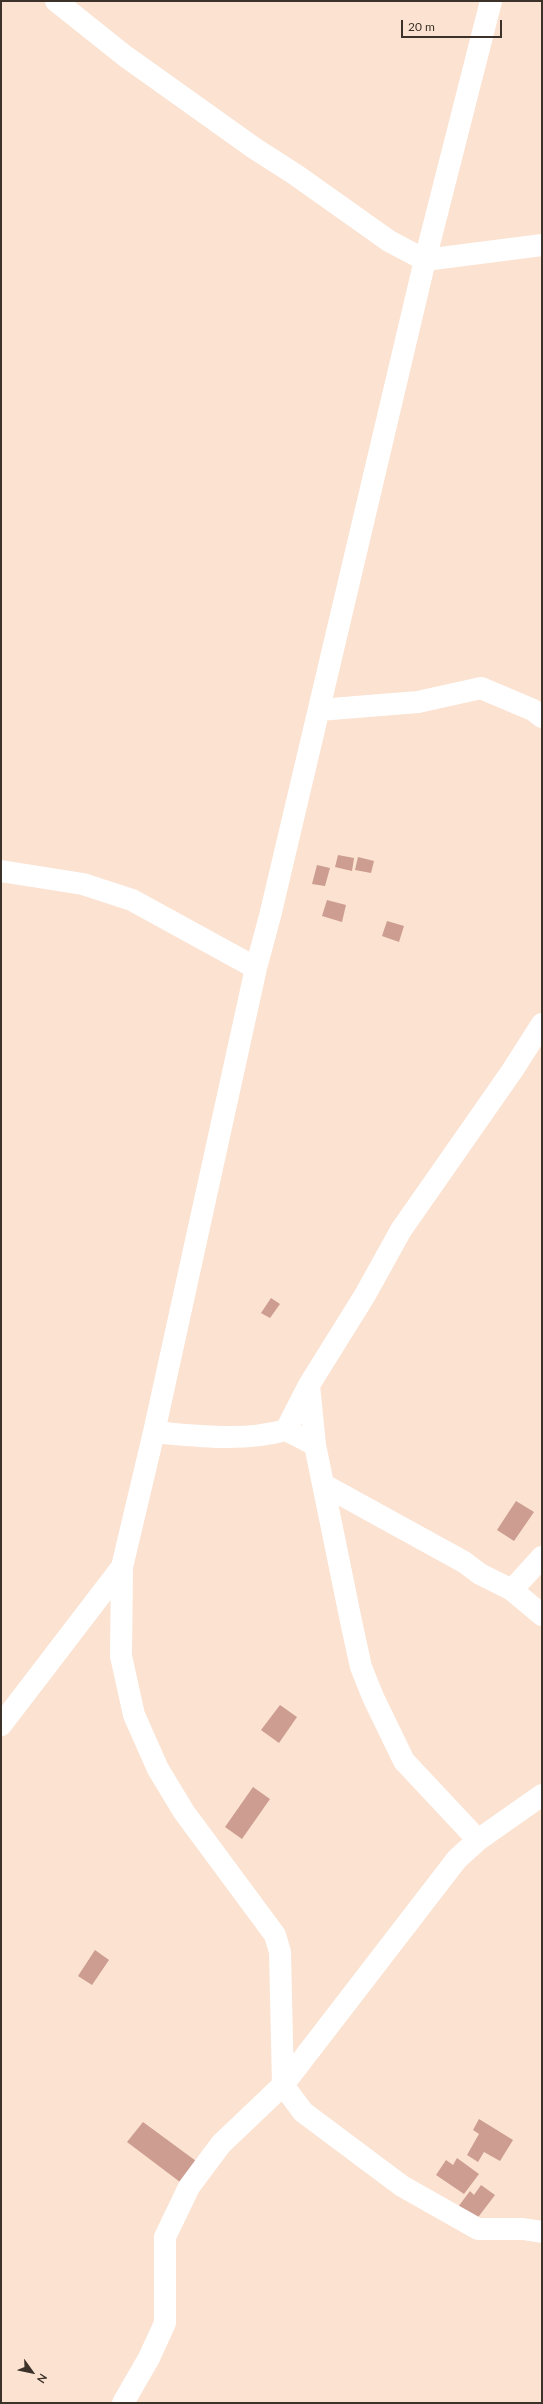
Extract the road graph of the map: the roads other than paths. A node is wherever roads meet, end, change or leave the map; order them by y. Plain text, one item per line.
1 (56, 1) edge
2 (491, 1) edge
3 (542, 245) edge
4 (425, 260) junction
5 (319, 710) junction
6 (542, 717) edge
7 (1, 871) edge
8 (256, 968) junction
9 (542, 1024) edge
10 (309, 1385) junction
11 (286, 1430) junction
12 (154, 1432) junction
13 (315, 1445) junction
14 (324, 1484) junction
15 (542, 1557) edge
16 (122, 1567) junction
17 (512, 1590) junction
18 (542, 1615) edge
19 (1, 1725) edge
20 (542, 1795) edge
21 (478, 1840) junction
22 (283, 2085) junction
23 (542, 2232) edge
24 (123, 2403) edge

1 - 4 street
2 - 4 street
3 - 4 street
4 - 5 street
5 - 6 street
5 - 8 street
7 - 8 street
8 - 12 street
9 - 10 street
10 - 11 street
10 - 13 street
11 - 12 street
11 - 13 street
12 - 16 street
13 - 14 street
14 - 17 street
14 - 21 street
15 - 17 street
16 - 19 street
16 - 22 street
17 - 18 street
20 - 21 street
21 - 22 street
22 - 23 street
22 - 24 street

